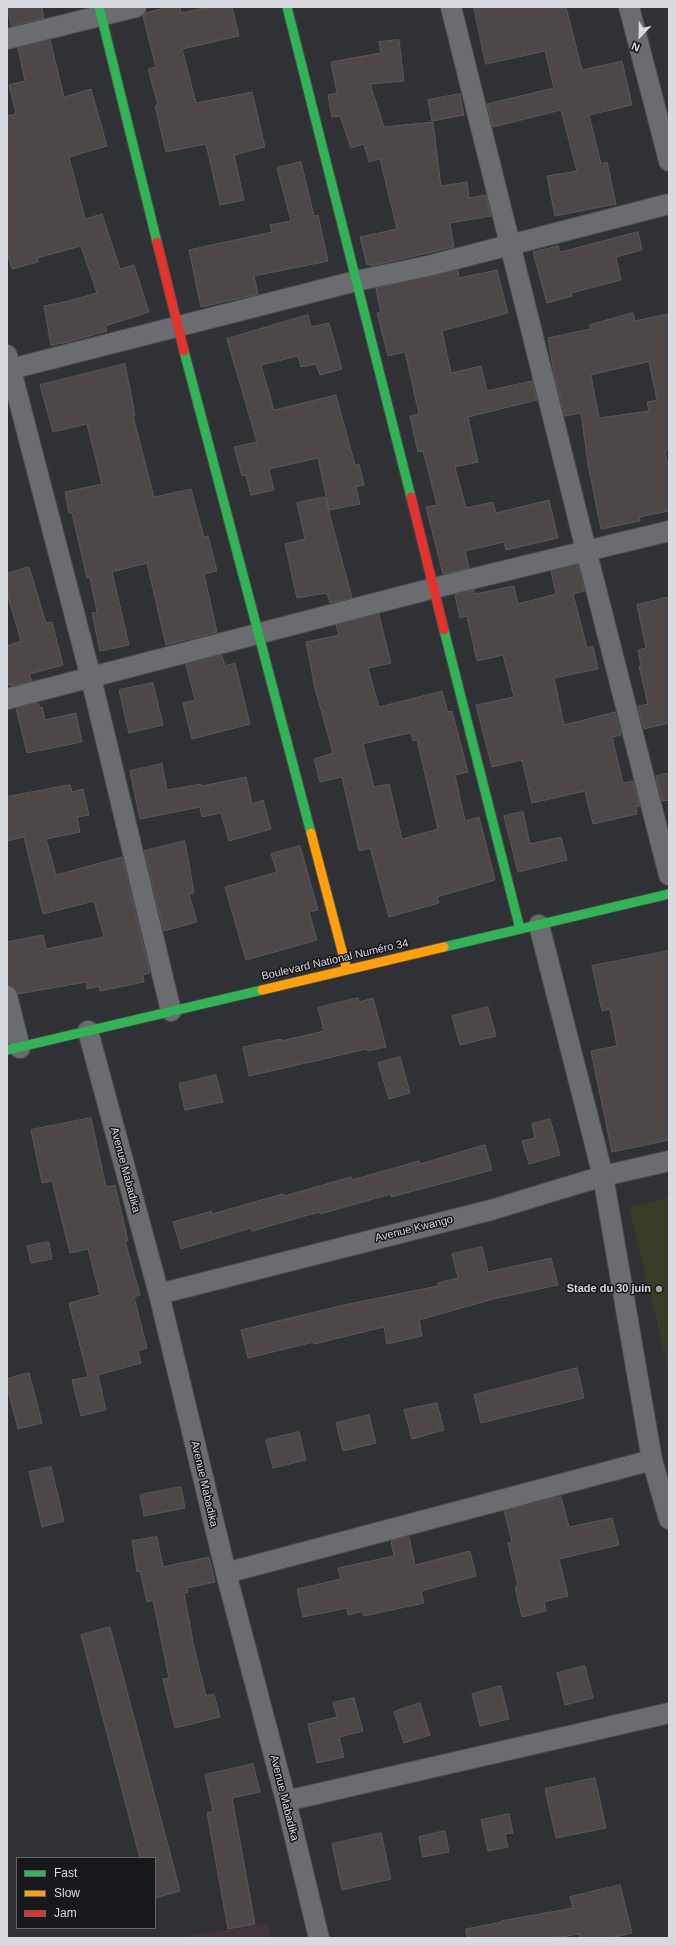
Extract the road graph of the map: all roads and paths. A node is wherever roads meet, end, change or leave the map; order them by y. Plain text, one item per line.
1 (136, 7) edge
2 (287, 7) edge
3 (451, 7) edge
4 (629, 7) edge
5 (100, 11) edge
6 (7, 39) edge
7 (669, 161) edge
8 (669, 204) edge
9 (509, 245) junction
10 (356, 281) junction
11 (178, 327) junction
12 (8, 365) edge
13 (669, 531) edge
14 (586, 550) junction
15 (434, 588) junction
16 (259, 635) junction
17 (91, 678) junction
18 (7, 699) edge
19 (669, 875) edge
20 (669, 894) edge
21 (530, 927) junction
22 (347, 970) junction
23 (7, 996) edge
24 (171, 1011) junction
25 (88, 1031) junction
26 (13, 1049) edge
27 (669, 1161) edge
28 (604, 1176) junction
29 (158, 1294) junction
30 (652, 1460) junction
31 (669, 1519) edge
32 (226, 1573) junction
33 (669, 1713) edge
34 (286, 1801) junction
35 (319, 1938) edge

1 - 5 street
2 - 10 street
3 - 9 street
4 - 7 street
5 - 6 street
5 - 11 street
8 - 9 street
9 - 10 street
9 - 14 street
10 - 11 street
10 - 15 street
11 - 12 street
11 - 16 street
12 - 17 street
13 - 14 street
14 - 15 street
14 - 19 street
15 - 16 street
15 - 21 street
16 - 17 street
16 - 22 street
17 - 18 street
17 - 24 street
20 - 21 street, Boulevard National Numéro 34
21 - 22 street, Boulevard National Numéro 34
21 - 28 street
22 - 24 street, Boulevard National Numéro 34
23 - 26 street
24 - 25 street, Boulevard National Numéro 34
25 - 26 street, Boulevard National Numéro 34
25 - 29 street, Avenue Mabadika
27 - 28 street, Avenue Kwango
28 - 29 street, Avenue Kwango
28 - 30 street
29 - 32 street, Avenue Mabadika
30 - 31 street
30 - 32 street
32 - 34 street, Avenue Mabadika
33 - 34 street
34 - 35 street, Avenue Mabadika

